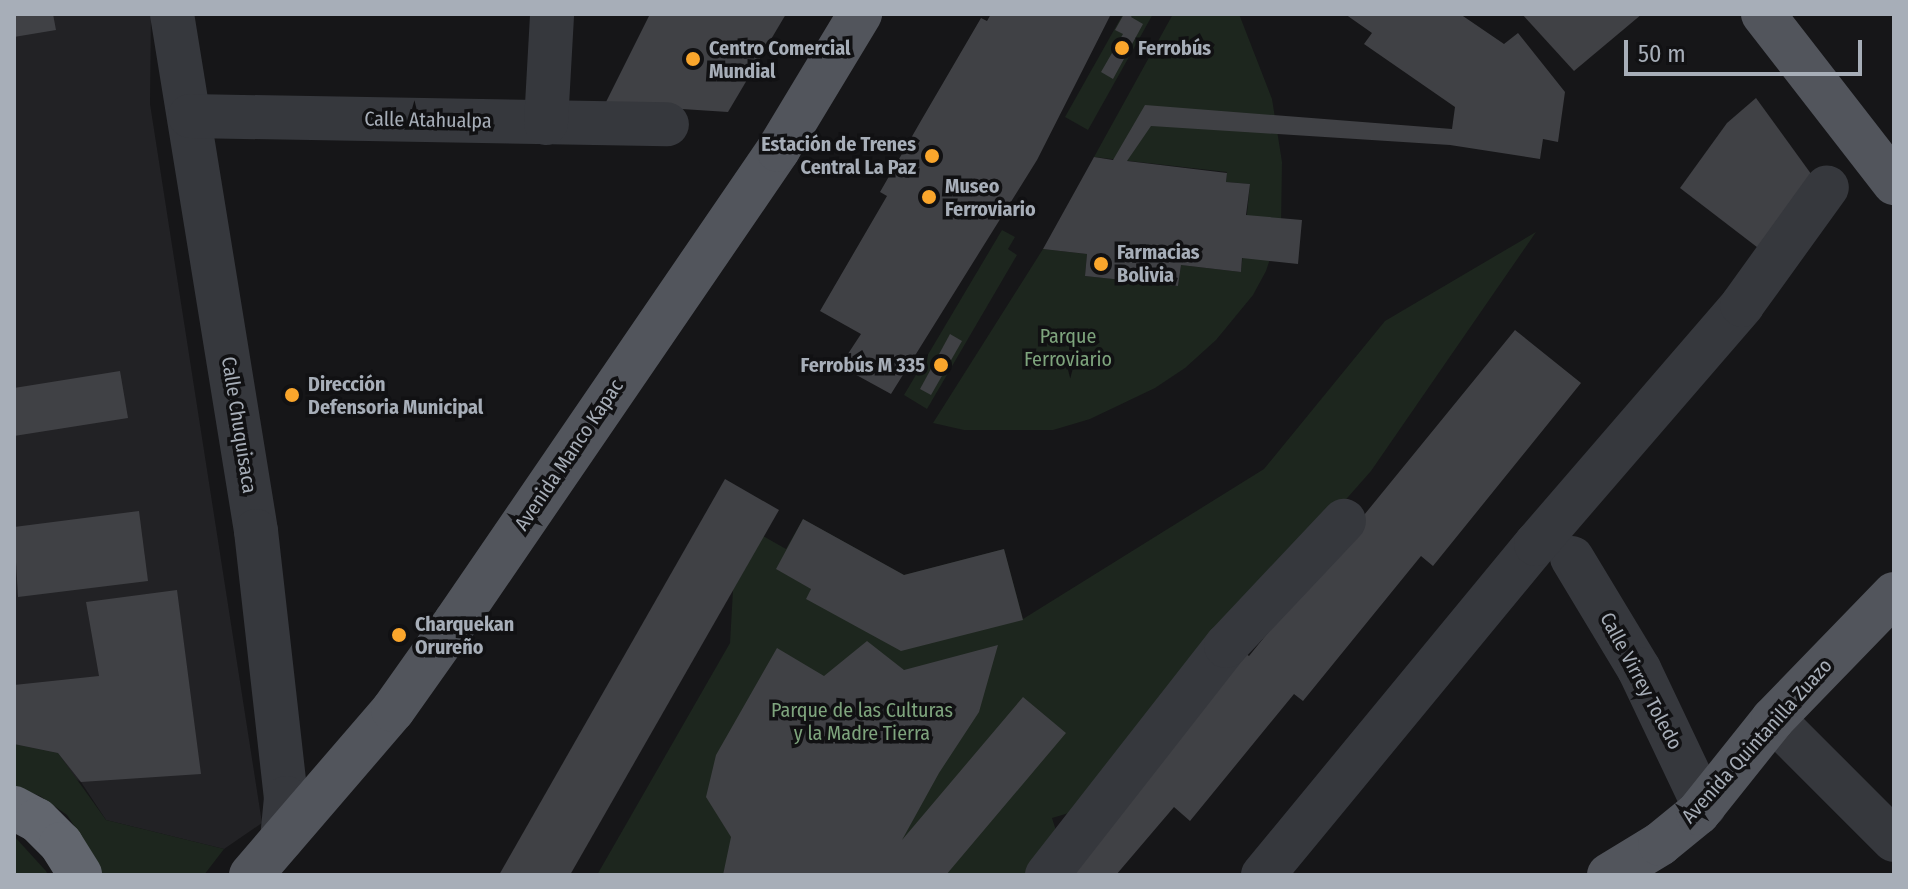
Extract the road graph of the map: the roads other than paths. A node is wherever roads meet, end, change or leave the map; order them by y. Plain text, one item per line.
1 (172, 14) edge
2 (552, 14) edge
3 (860, 14) edge
4 (1763, 14) edge
5 (190, 116) junction
6 (546, 123) junction
7 (667, 124) dead end
8 (1894, 183) edge
9 (1827, 187) dead end
10 (1344, 521) dead end
11 (1572, 558) dead end
12 (1894, 594) edge
13 (1773, 719) junction
14 (1704, 806) junction
15 (14, 808) edge
16 (282, 839) junction
17 (1894, 840) edge
18 (80, 875) edge
19 (251, 875) edge
20 (1047, 875) edge
21 (1263, 875) edge
22 (1609, 875) edge

1 - 5 street, Calle Chuquisaca
2 - 6 street
3 - 16 main road, Avenida Manco Kapac
4 - 8 main road
5 - 6 street, Calle Atahualpa
5 - 16 street, Calle Chuquisaca
6 - 7 street, Calle Atahualpa
9 - 21 street
10 - 20 street
11 - 14 street, Calle Virrey Toledo
12 - 13 main road, Avenida Quintanilla Zuazo
13 - 14 main road, Avenida Quintanilla Zuazo
13 - 17 street
14 - 22 main road, Avenida Quintanilla Zuazo
15 - 18 highway
16 - 19 main road, Avenida Manco Kapac

